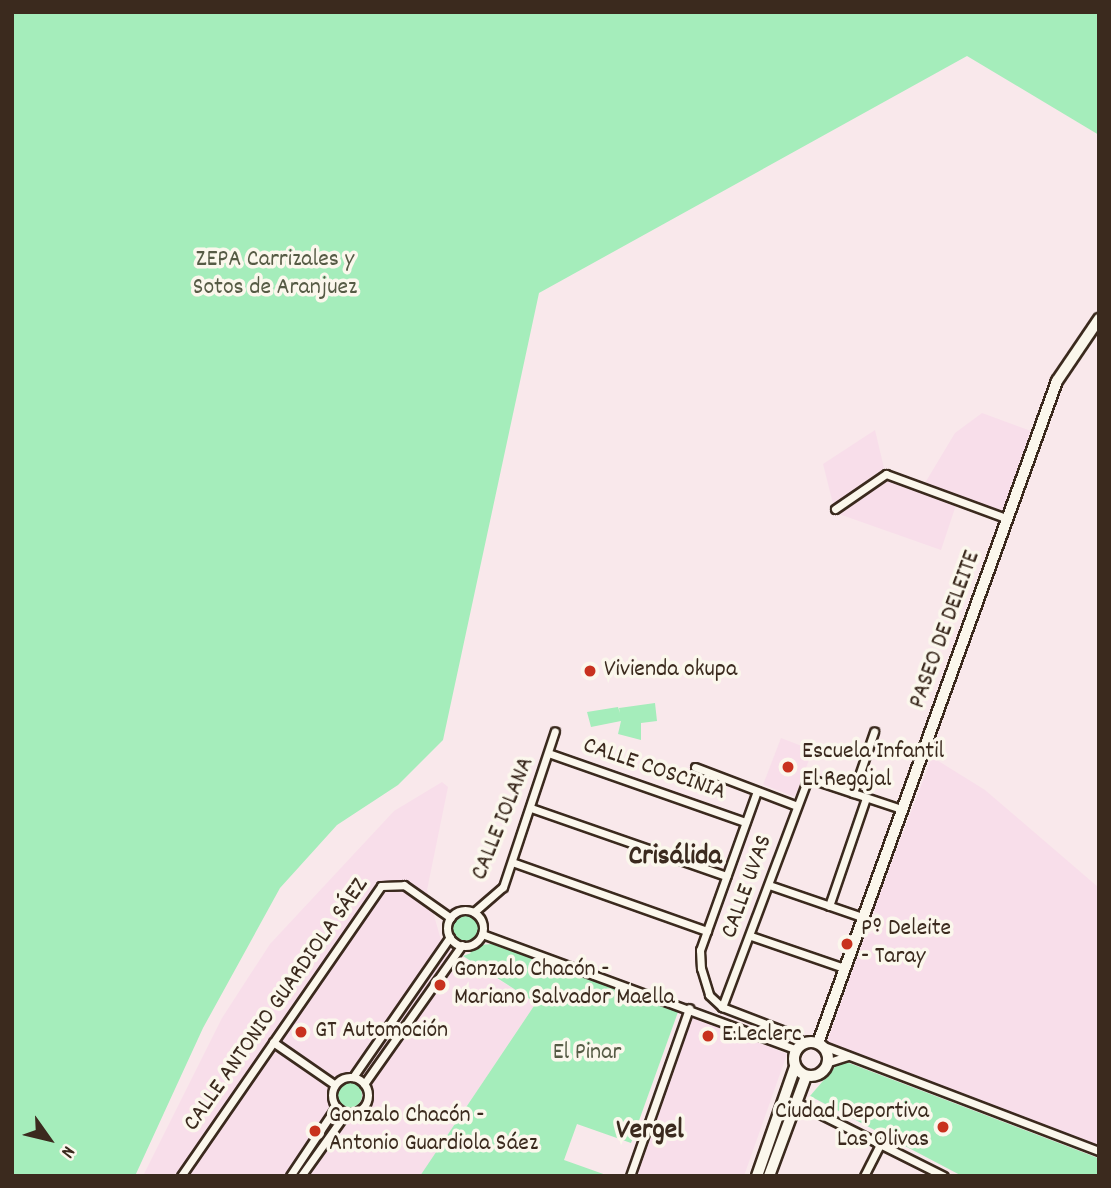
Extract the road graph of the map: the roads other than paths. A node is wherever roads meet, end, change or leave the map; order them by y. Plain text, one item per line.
1 (1099, 319) edge
2 (835, 509) dead end
3 (1008, 519) junction
4 (555, 731) dead end
5 (874, 732) dead end
6 (551, 754) junction
7 (695, 767) dead end
8 (757, 791) junction
9 (853, 793) junction
10 (866, 798) junction
11 (797, 806) junction
12 (531, 808) junction
13 (901, 809) junction
14 (745, 822) junction
15 (512, 862) junction
16 (726, 876) junction
17 (769, 885) junction
18 (829, 906) junction
19 (474, 912) junction
20 (862, 917) junction
21 (451, 918) junction
22 (707, 931) junction
23 (482, 934) junction
24 (751, 936) junction
25 (450, 937) junction
26 (462, 946) junction
27 (844, 968) junction
28 (722, 1007) junction
29 (690, 1008) junction
30 (273, 1042) junction
31 (820, 1044) junction
32 (800, 1047) junction
33 (851, 1056) junction
34 (829, 1062) junction
35 (795, 1068) junction
36 (806, 1076) junction
37 (352, 1077) junction
38 (364, 1084) junction
39 (335, 1085) junction
40 (796, 1102) junction
41 (336, 1107) junction
42 (346, 1113) junction
43 (880, 1144) junction
44 (1099, 1151) edge
45 (181, 1176) edge
46 (290, 1176) edge
47 (301, 1176) edge
48 (630, 1176) edge
49 (757, 1176) edge
50 (769, 1176) edge
51 (864, 1176) edge
52 (944, 1176) edge

1 - 3 main road, PASEO DE DELEITE
2 - 3 street
3 - 13 main road, PASEO DE DELEITE
4 - 6 street, CALLE IOLANA
5 - 9 street
6 - 12 street, CALLE IOLANA
6 - 14 street, CALLE COSCINIA
7 - 8 street
8 - 11 street
8 - 14 street
9 - 10 street
9 - 11 street, CALLE UVAS
10 - 13 street
10 - 18 street
11 - 17 street, CALLE UVAS
12 - 15 street, CALLE IOLANA
12 - 16 street
13 - 20 main road, PASEO DE DELEITE
14 - 16 street
15 - 19 street, CALLE IOLANA
15 - 22 street
16 - 22 street
17 - 18 street
17 - 24 street, CALLE UVAS
18 - 20 street
19 - 21 street
19 - 23 street
20 - 27 main road, PASEO DE DELEITE
21 - 25 street
21 - 30 street, CALLE ANTONIO GUARDIOLA SÁEZ
22 - 28 street
23 - 26 street
23 - 29 street
24 - 27 street
24 - 28 street, CALLE UVAS
25 - 26 street
25 - 37 street
26 - 38 street
27 - 31 main road, PASEO DE DELEITE
28 - 32 street
29 - 32 street
29 - 48 street
30 - 39 street
30 - 45 street, CALLE ANTONIO GUARDIOLA SÁEZ
31 - 32 main road
31 - 33 street
31 - 34 main road
32 - 35 main road
33 - 34 street
33 - 44 street
34 - 36 main road
35 - 36 main road
35 - 49 main road
36 - 40 main road
37 - 38 street
37 - 39 street
38 - 42 street
39 - 41 street
40 - 43 street
40 - 50 main road
41 - 42 street
41 - 46 street
42 - 47 street
43 - 51 street
43 - 52 street

